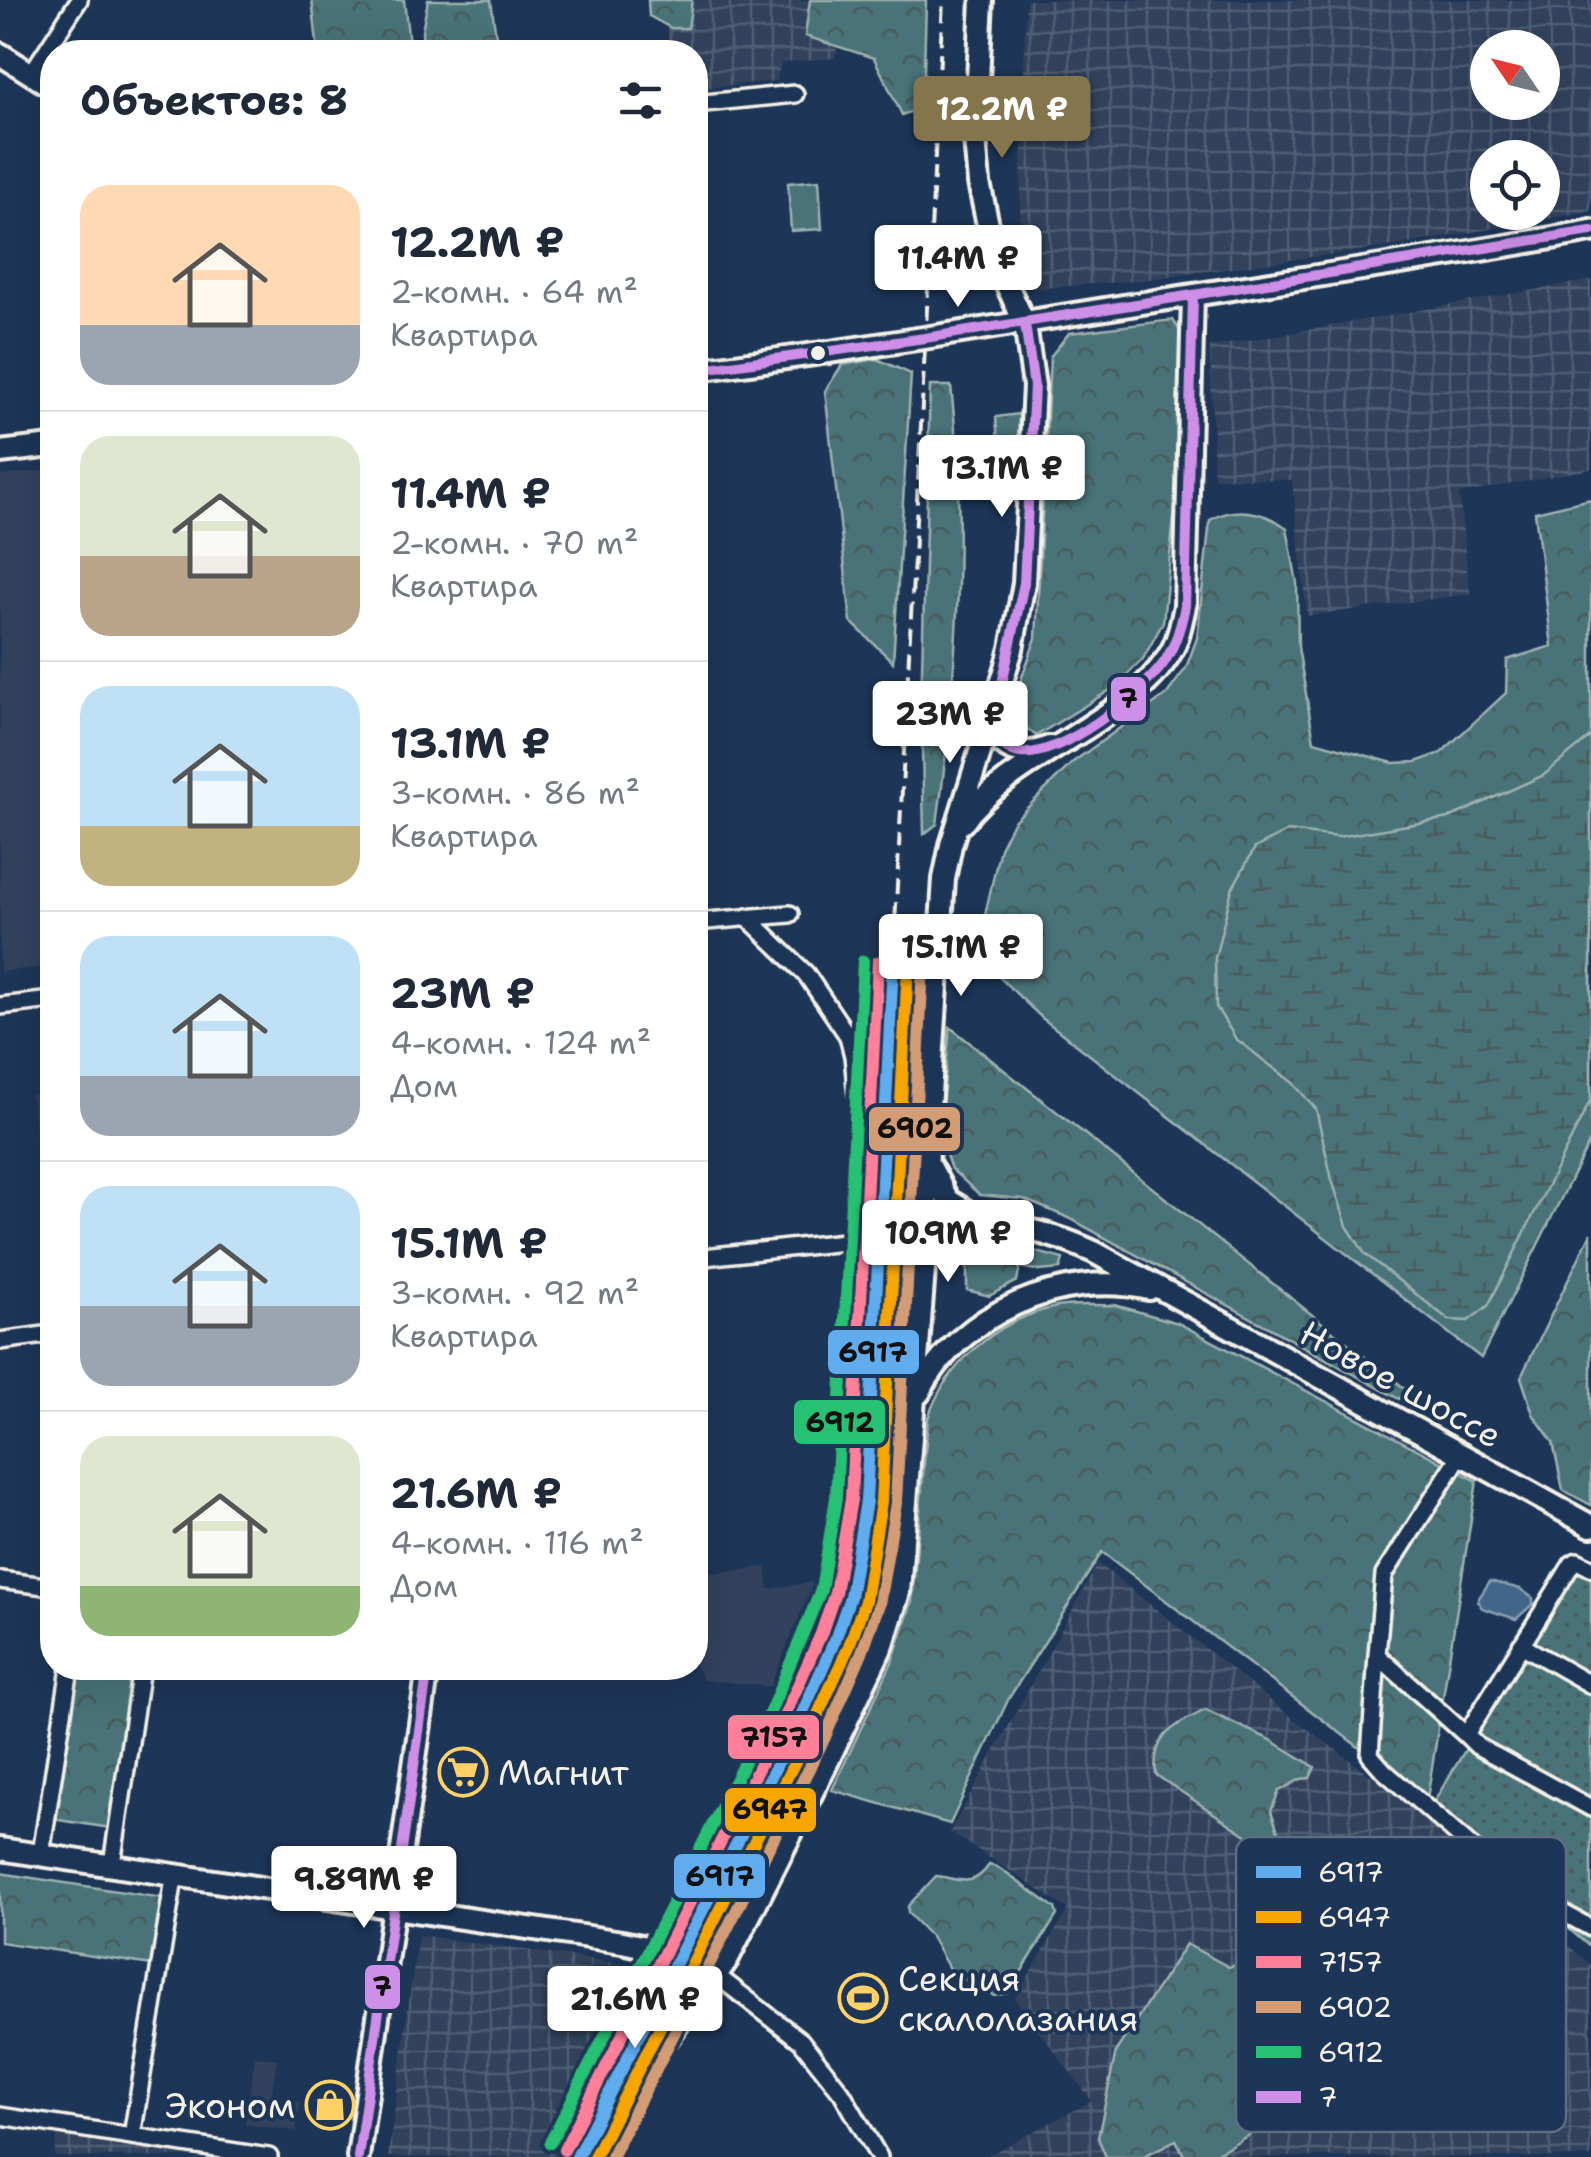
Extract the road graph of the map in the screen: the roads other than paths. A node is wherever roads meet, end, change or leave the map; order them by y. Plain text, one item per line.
1 (79, 0) edge
2 (982, 0) edge
3 (53, 40) edge
4 (0, 54) edge
5 (40, 60) edge
6 (31, 74) junction
7 (40, 80) edge
8 (795, 94) dead end
9 (708, 103) edge
10 (1591, 231) edge
11 (1194, 296) junction
12 (1024, 324) junction
13 (708, 368) edge
14 (40, 447) edge
15 (0, 452) edge
16 (992, 716) junction
17 (1069, 738) junction
18 (956, 832) junction
19 (790, 914) dead end
20 (746, 917) junction
21 (708, 921) edge
22 (40, 1001) edge
23 (0, 1006) edge
24 (927, 1158) junction
25 (986, 1223) junction
26 (926, 1227) junction
27 (1094, 1252) junction
28 (708, 1257) edge
29 (1086, 1284) junction
30 (1180, 1300) junction
31 (40, 1335) edge
32 (0, 1340) edge
33 (919, 1341) junction
34 (957, 1344) junction
35 (915, 1404) junction
36 (1460, 1454) junction
37 (1591, 1526) edge
38 (1591, 1568) edge
39 (0, 1580) edge
40 (40, 1586) edge
41 (1521, 1645) junction
42 (1377, 1655) junction
43 (68, 1680) edge
44 (139, 1680) edge
45 (426, 1680) edge
46 (1591, 1685) edge
47 (1466, 1734) junction
48 (1591, 1808) edge
49 (1459, 1837) edge
50 (0, 1849) edge
51 (41, 1854) junction
52 (112, 1864) junction
53 (175, 1873) junction
54 (393, 1907) junction
55 (1566, 1915) edge
56 (1591, 1928) edge
57 (716, 1975) junction
58 (0, 2116) edge
59 (132, 2136) junction
60 (270, 2157) edge
61 (358, 2157) edge
62 (602, 2157) edge
63 (879, 2157) edge

1 - 3 street
2 - 12 main road
4 - 6 main road
5 - 6 street
6 - 7 main road
8 - 9 street
10 - 11 main road
11 - 12 main road
11 - 17 main road
12 - 13 main road
12 - 16 main road
14 - 15 main road
16 - 17 main road
16 - 18 main road
17 - 18 main road
18 - 24 main road
19 - 20 street
20 - 21 street
20 - 28 street
22 - 23 street
24 - 25 main road, Новое шоссе
24 - 26 main road
25 - 26 main road, Новое шоссе
25 - 27 main road, Новое шоссе
26 - 33 main road, Новое шоссе
27 - 29 main road
27 - 30 main road, Новое шоссе
29 - 30 main road, Новое шоссе
29 - 34 main road, Новое шоссе
30 - 36 main road, Новое шоссе
31 - 32 street
33 - 34 main road
33 - 35 main road, Новое шоссе
34 - 35 main road, Новое шоссе
35 - 57 main road, Новое шоссе
36 - 37 main road, Новое шоссе
36 - 42 street
38 - 41 street
39 - 40 street
41 - 46 street
41 - 47 street
42 - 47 street
42 - 49 street
43 - 51 street
44 - 52 street
45 - 54 main road
47 - 48 street
50 - 51 main road
51 - 52 main road
52 - 53 main road
53 - 54 main road
53 - 59 street
54 - 57 main road
54 - 61 main road
55 - 56 street
57 - 62 street
57 - 63 street
58 - 59 street
59 - 60 street

